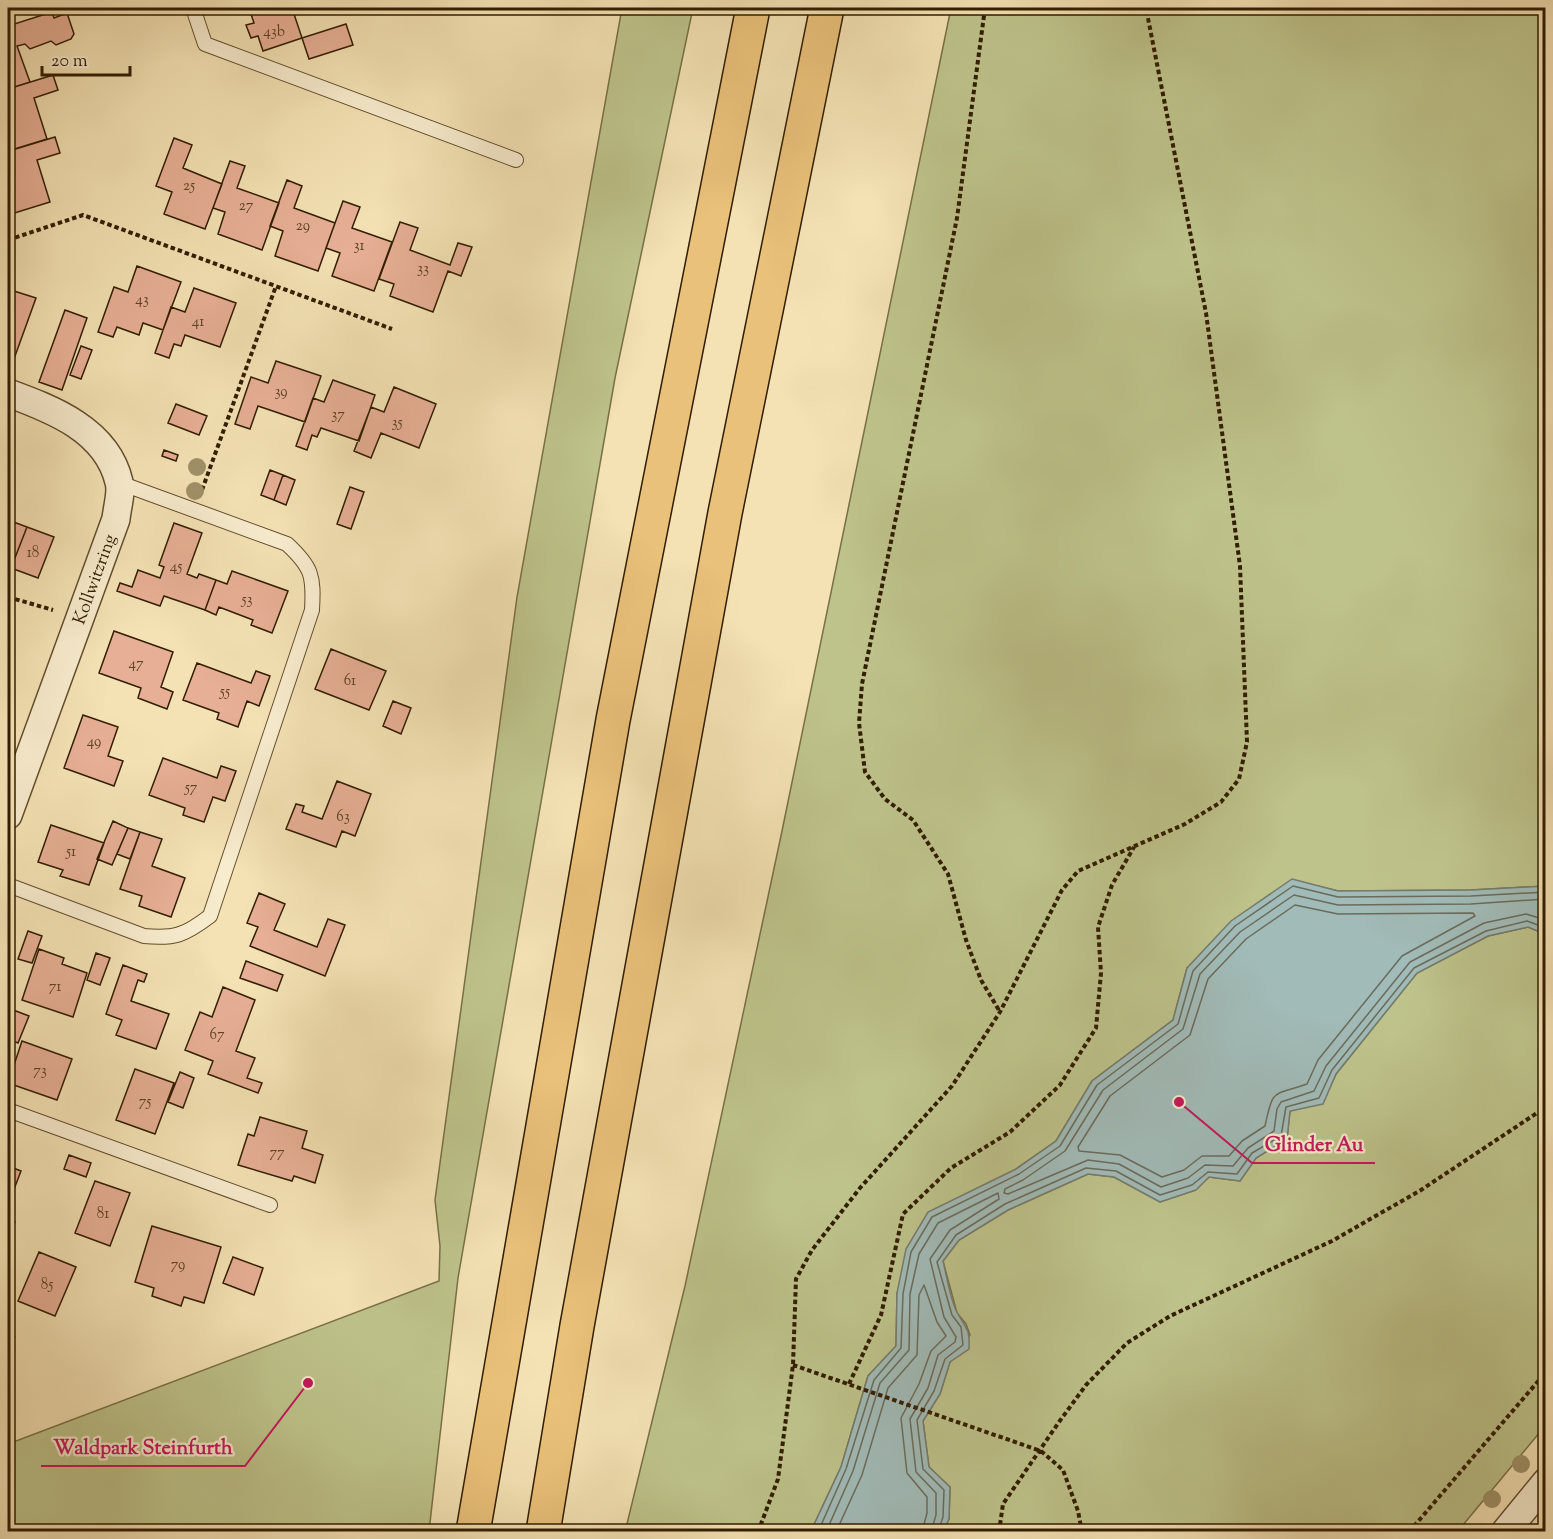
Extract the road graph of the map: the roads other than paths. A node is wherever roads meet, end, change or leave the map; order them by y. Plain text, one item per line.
1 (193, 8) edge
2 (753, 8) edge
3 (827, 8) edge
4 (516, 160) dead end
5 (8, 393) edge
6 (120, 483) junction
7 (8, 815) edge
8 (8, 885) edge
9 (8, 1110) edge
10 (270, 1205) dead end
11 (1545, 1482) edge
12 (473, 1532) edge
13 (543, 1532) edge
14 (1505, 1532) edge

1 - 4 lane
2 - 12 highway
3 - 13 highway
5 - 6 street
6 - 7 street, Kollwitzring
6 - 8 lane
9 - 10 lane
11 - 14 street

